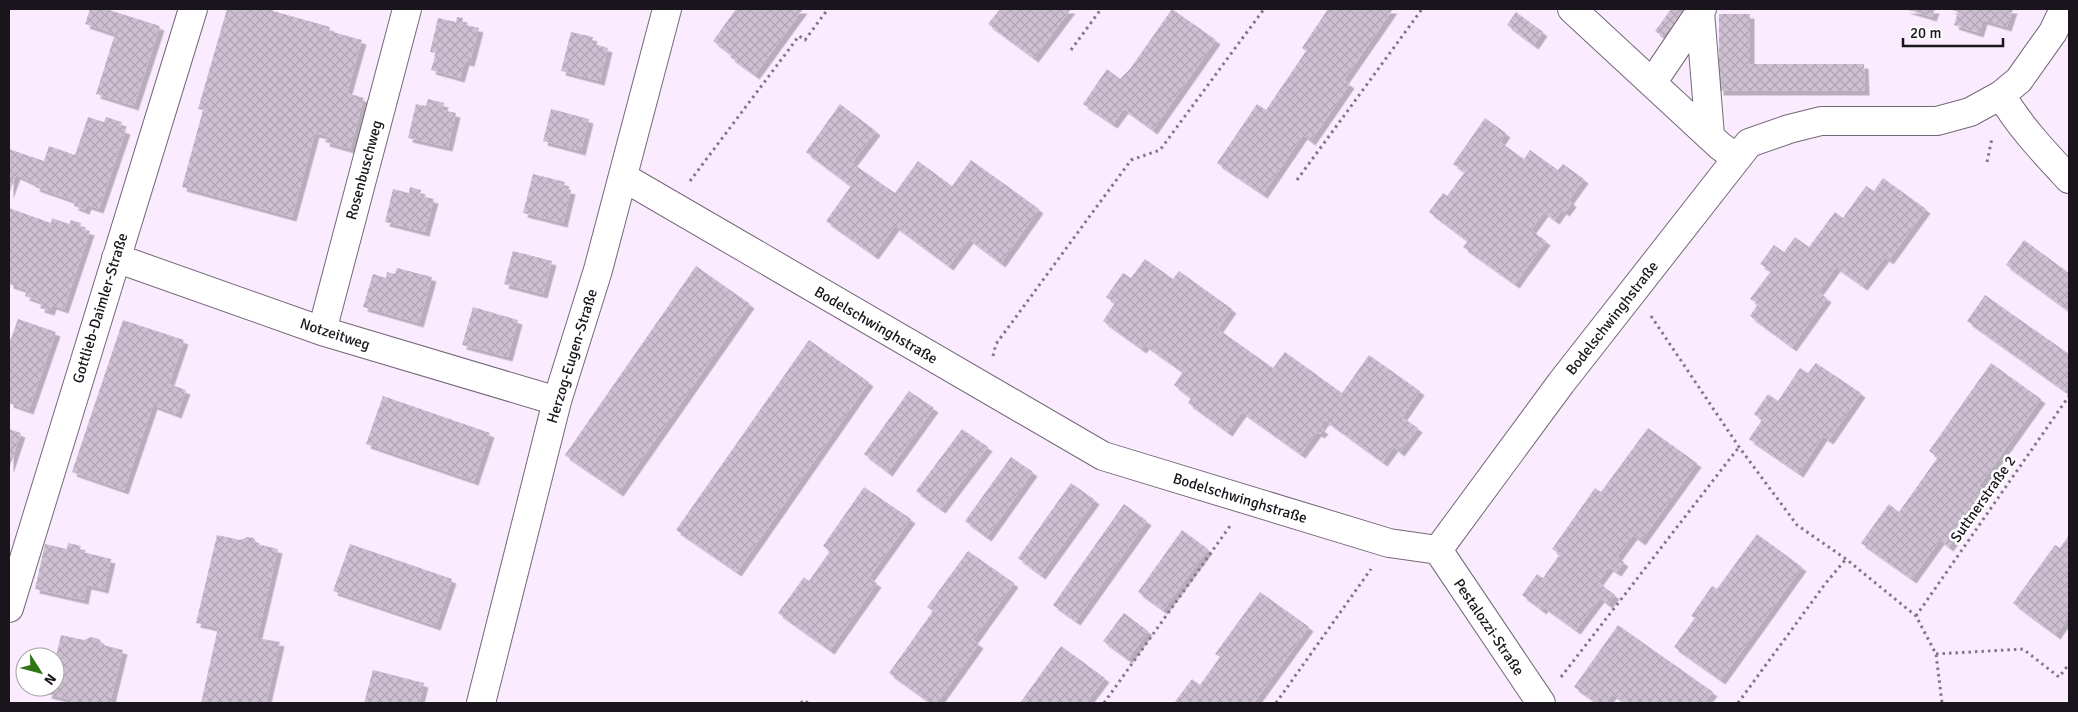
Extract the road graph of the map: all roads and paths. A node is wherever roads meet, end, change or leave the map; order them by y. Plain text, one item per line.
1 (193, 9) edge
2 (407, 9) edge
3 (667, 9) edge
4 (828, 9) edge
5 (1101, 9) edge
6 (1264, 9) edge
7 (1422, 9) edge
8 (1572, 9) edge
9 (2064, 9) edge
10 (1701, 10) edge
11 (1071, 50) dead end
12 (1652, 83) junction
13 (2001, 95) junction
14 (1710, 136) junction
15 (1737, 158) junction
16 (623, 178) junction
17 (2069, 179) edge
18 (1297, 180) dead end
19 (671, 206) junction
20 (116, 258) junction
21 (1650, 315) dead end
22 (322, 331) junction
23 (986, 389) junction
24 (2069, 396) edge
25 (557, 401) junction
26 (1738, 447) junction
27 (1247, 501) junction
28 (1389, 543) junction
29 (1438, 550) junction
30 (1846, 559) junction
31 (9, 608) edge
32 (1916, 616) junction
33 (1936, 654) junction
34 (2069, 664) edge
35 (481, 703) edge
36 (801, 703) edge
37 (808, 703) edge
38 (1104, 703) edge
39 (1276, 703) edge
40 (1541, 703) edge
41 (1738, 703) edge
42 (1941, 703) edge

1 - 20 street, Gottlieb-Daimler-Straße
2 - 22 street, Rosenbuschweg
3 - 16 street, Herzog-Eugen-Straße
4 - 19 path
5 - 11 path
6 - 23 path
7 - 18 path
8 - 12 street
9 - 13 street, Bodelschwinghstraße
10 - 12 street
10 - 14 street
12 - 14 street
13 - 15 street, Bodelschwinghstraße
13 - 17 street
14 - 15 street
15 - 29 street, Bodelschwinghstraße
16 - 19 street, Bodelschwinghstraße
16 - 25 street, Herzog-Eugen-Straße
19 - 23 street, Bodelschwinghstraße
20 - 22 street, Notzeitweg
20 - 31 street, Gottlieb-Daimler-Straße
21 - 26 path
22 - 25 street, Notzeitweg
23 - 27 street, Bodelschwinghstraße
24 - 32 path, Suttnerstraße 2
25 - 35 street, Herzog-Eugen-Straße
26 - 30 path
26 - 40 path
27 - 28 street, Bodelschwinghstraße
27 - 38 path
28 - 29 street, Bodelschwinghstraße
28 - 39 path
29 - 40 street, Pestalozzi-Straße
30 - 32 path
30 - 41 path
32 - 33 path
33 - 34 path
33 - 42 path
36 - 37 path

